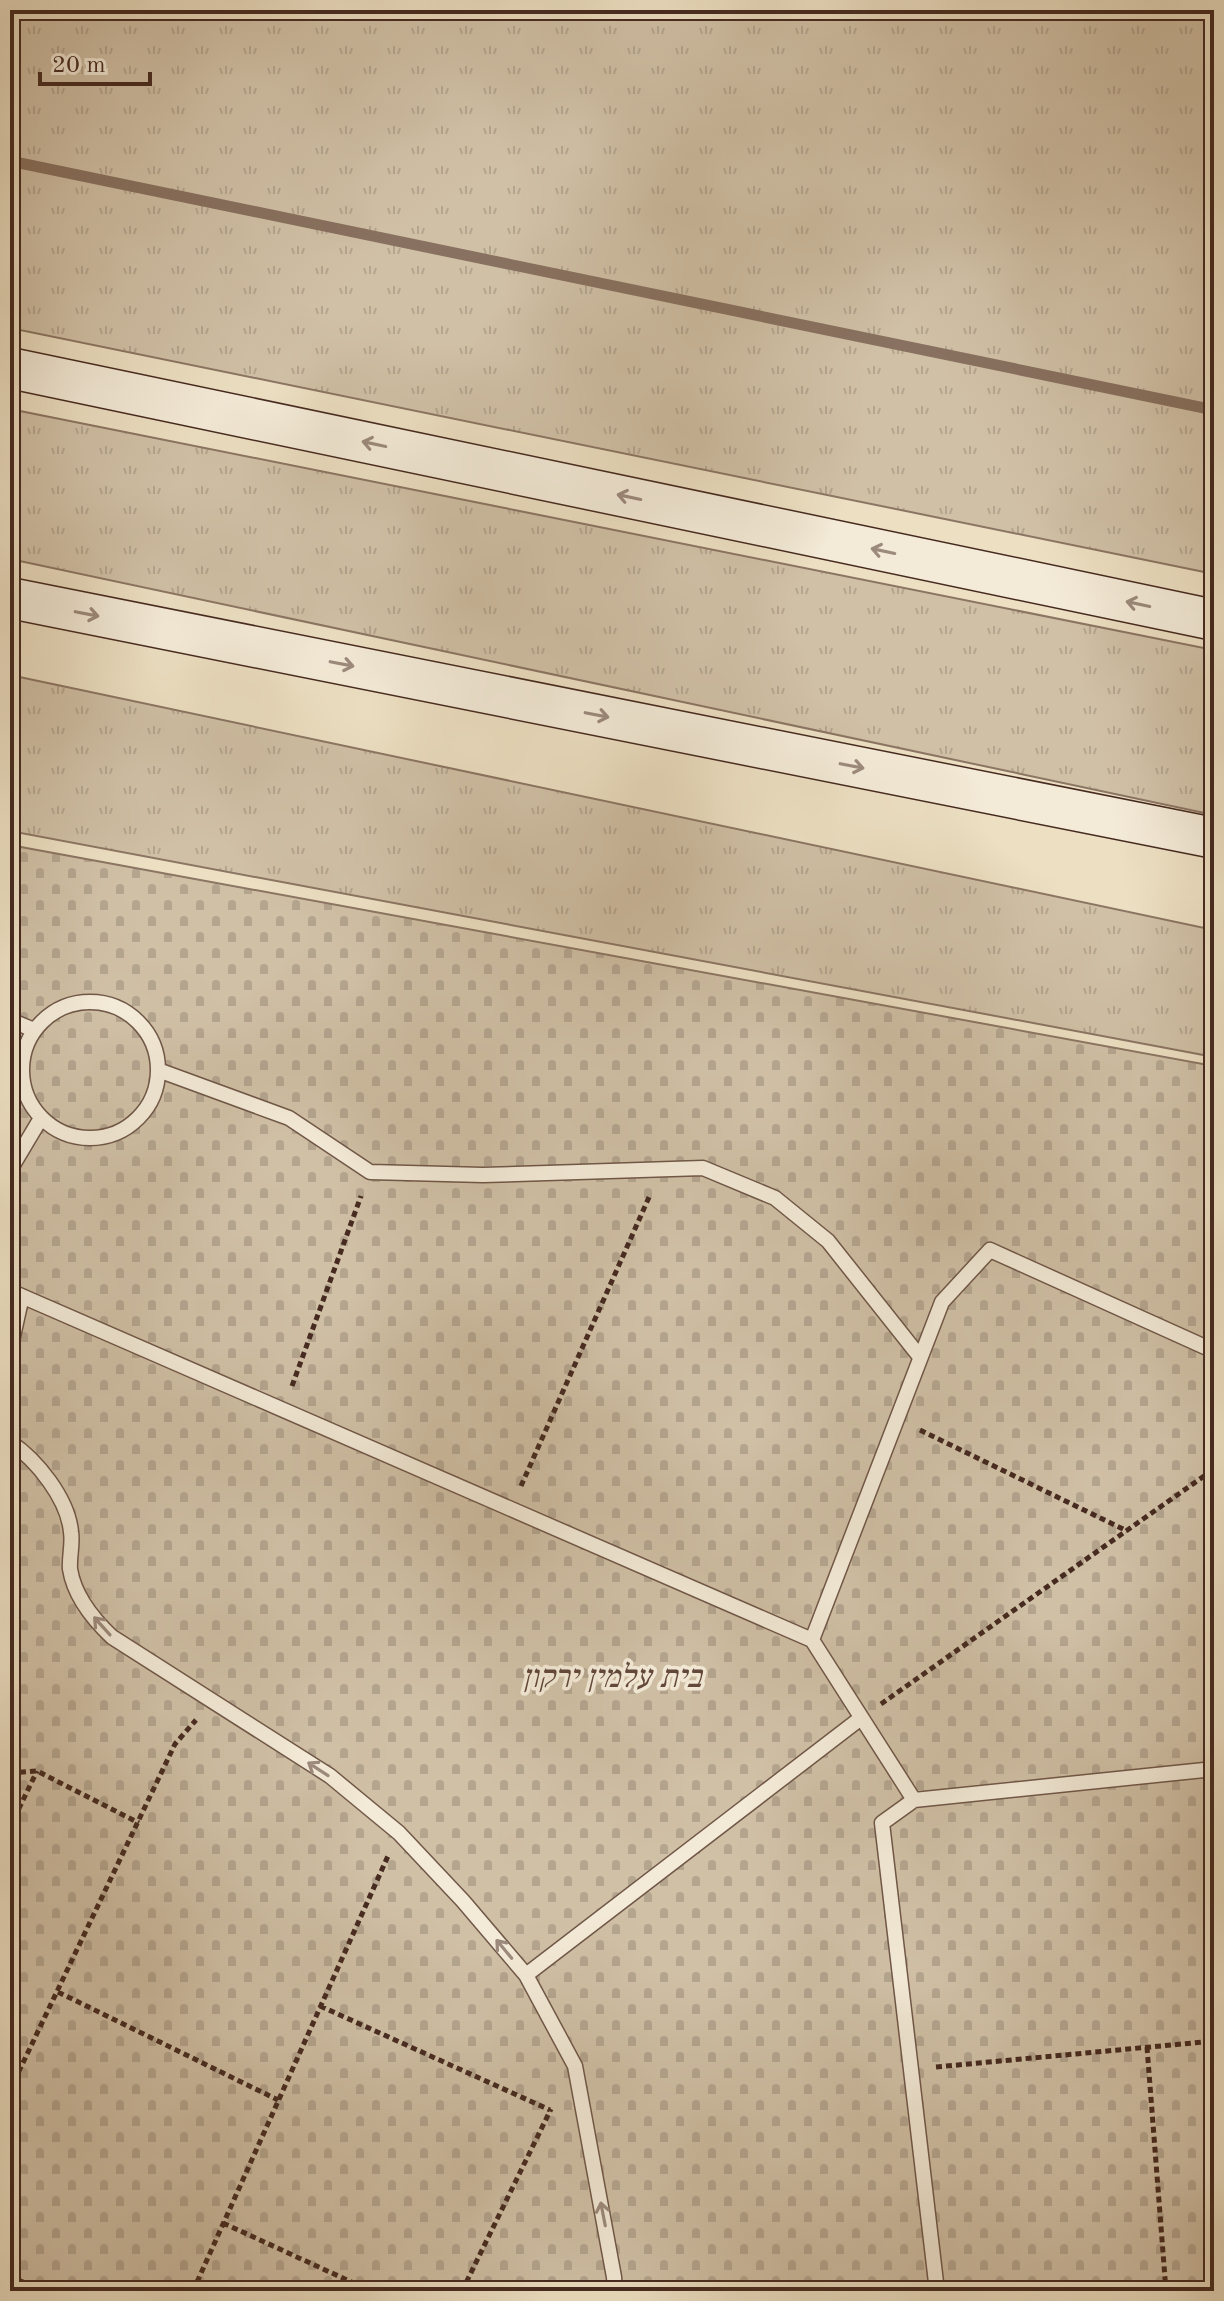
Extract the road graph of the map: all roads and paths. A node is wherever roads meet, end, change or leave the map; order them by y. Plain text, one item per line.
1 (10, 368) edge
2 (10, 598) edge
3 (1214, 620) edge
4 (1214, 838) edge
5 (10, 1020) edge
6 (34, 1030) junction
7 (158, 1070) junction
8 (41, 1118) junction
9 (662, 1169) junction
10 (10, 1170) edge
11 (370, 1172) junction
12 (16, 1294) edge
13 (10, 1350) edge
14 (1214, 1351) edge
15 (920, 1357) junction
16 (283, 1410) junction
17 (897, 1419) junction
18 (10, 1442) edge
19 (1214, 1469) edge
20 (511, 1509) junction
21 (1127, 1531) junction
22 (812, 1640) junction
23 (213, 1700) junction
24 (861, 1718) junction
25 (1214, 1769) edge
26 (37, 1771) junction
27 (10, 1773) edge
28 (914, 1800) junction
29 (139, 1823) junction
30 (10, 1827) edge
31 (399, 1833) junction
32 (526, 1975) junction
33 (58, 1992) junction
34 (320, 2006) junction
35 (1214, 2041) edge
36 (1147, 2047) junction
37 (575, 2066) junction
38 (910, 2069) junction
39 (10, 2090) edge
40 (278, 2100) junction
41 (550, 2110) junction
42 (223, 2223) junction
43 (10, 2276) edge
44 (42, 2291) edge
45 (193, 2291) edge
46 (371, 2291) edge
47 (462, 2291) edge
48 (615, 2291) edge
49 (937, 2291) edge
50 (1166, 2291) edge

3 -> 1 main road
2 -> 4 main road
5 - 6 lane
6 - 7 lane
6 - 8 lane
7 - 8 lane
7 - 11 lane
8 - 10 lane
9 - 11 lane
9 - 15 lane
9 - 20 path
11 - 16 path
12 - 13 lane
12 - 16 lane
14 - 15 lane
15 - 17 lane
16 - 20 lane
17 - 21 path
17 - 22 lane
23 -> 18 lane
19 - 21 path
20 - 22 lane
21 - 24 path
22 - 24 lane
23 - 29 path
31 -> 23 lane
24 - 28 lane
24 - 32 lane
25 - 28 lane
26 - 27 path
26 - 29 path
26 - 30 path
28 - 38 lane
29 - 33 path
32 -> 31 lane
31 - 34 path
32 - 37 lane
33 - 39 path
33 - 40 path
34 - 40 path
34 - 41 path
35 - 36 path
36 - 38 path
36 - 50 path
37 - 41 path
48 -> 37 lane
38 - 49 lane
40 - 42 path
41 - 47 path
42 - 45 path
42 - 46 path
43 - 44 path

